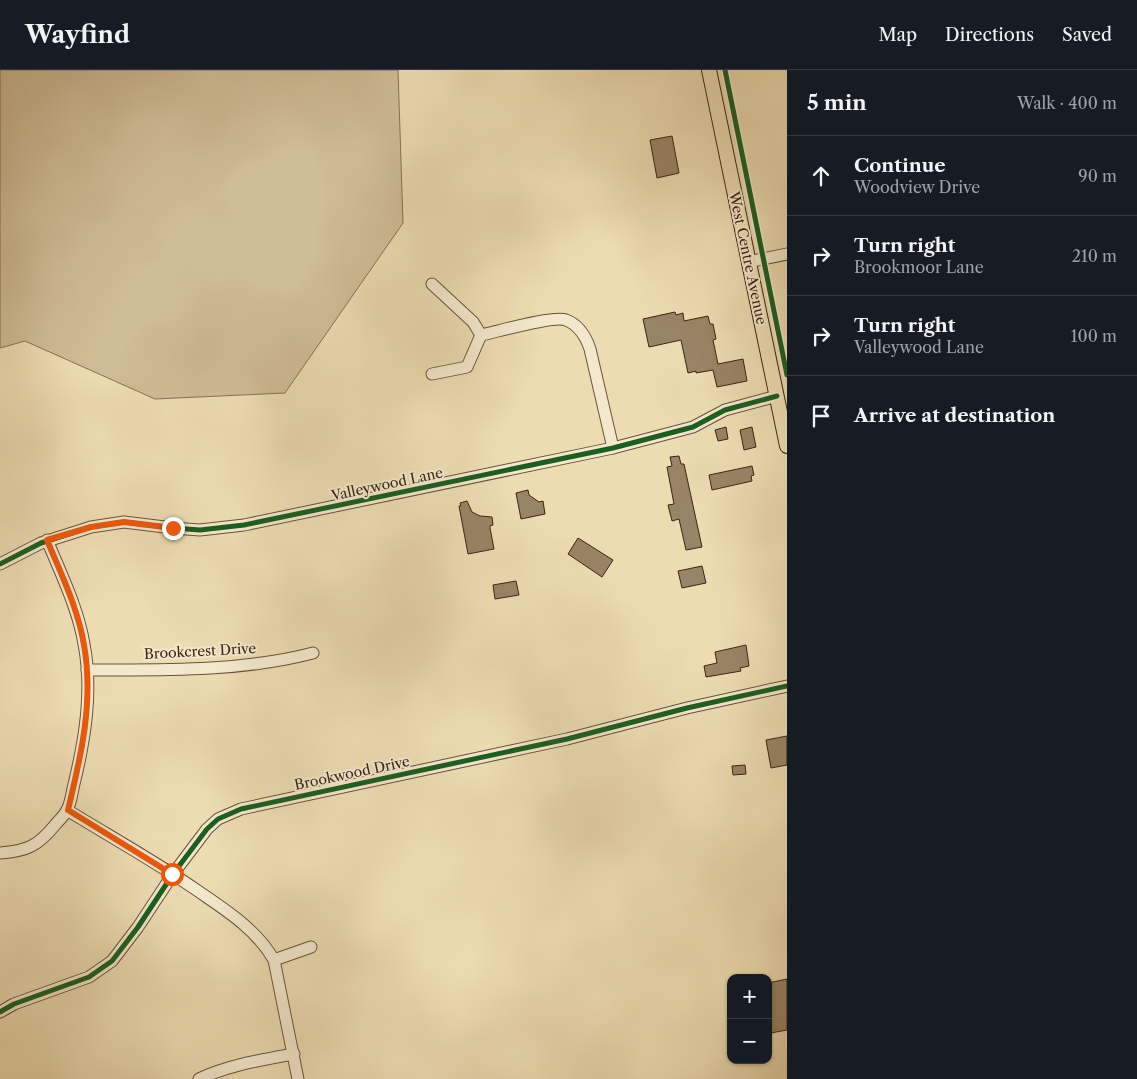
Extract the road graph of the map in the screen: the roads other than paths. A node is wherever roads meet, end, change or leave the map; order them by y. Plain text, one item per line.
1 (709, 70) edge
2 (787, 254) edge
3 (748, 262) junction
4 (432, 284) dead end
5 (481, 335) junction
6 (432, 374) dead end
7 (777, 396) junction
8 (787, 446) edge
9 (613, 448) junction
10 (47, 540) junction
11 (0, 564) edge
12 (313, 653) dead end
13 (87, 670) junction
14 (787, 686) edge
15 (68, 810) junction
16 (0, 853) edge
17 (172, 874) junction
18 (311, 947) dead end
19 (274, 960) junction
20 (0, 1012) edge
21 (294, 1054) junction
22 (199, 1079) edge
23 (298, 1079) edge

1 - 3 main road, West Centre Avenue
2 - 3 street
3 - 7 main road, West Centre Avenue
4 - 5 street
5 - 6 street
5 - 9 street
7 - 8 main road, West Centre Avenue
7 - 9 street, Valleywood Lane
9 - 10 street, Valleywood Lane
10 - 11 street, Valleywood Lane
10 - 13 street
12 - 13 street, Brookcrest Drive
13 - 15 street
14 - 17 street, Brookwood Drive
15 - 16 street
15 - 17 street
17 - 19 street
17 - 20 street, Brookwood Drive
18 - 19 street
19 - 21 street
21 - 22 street
21 - 23 street

